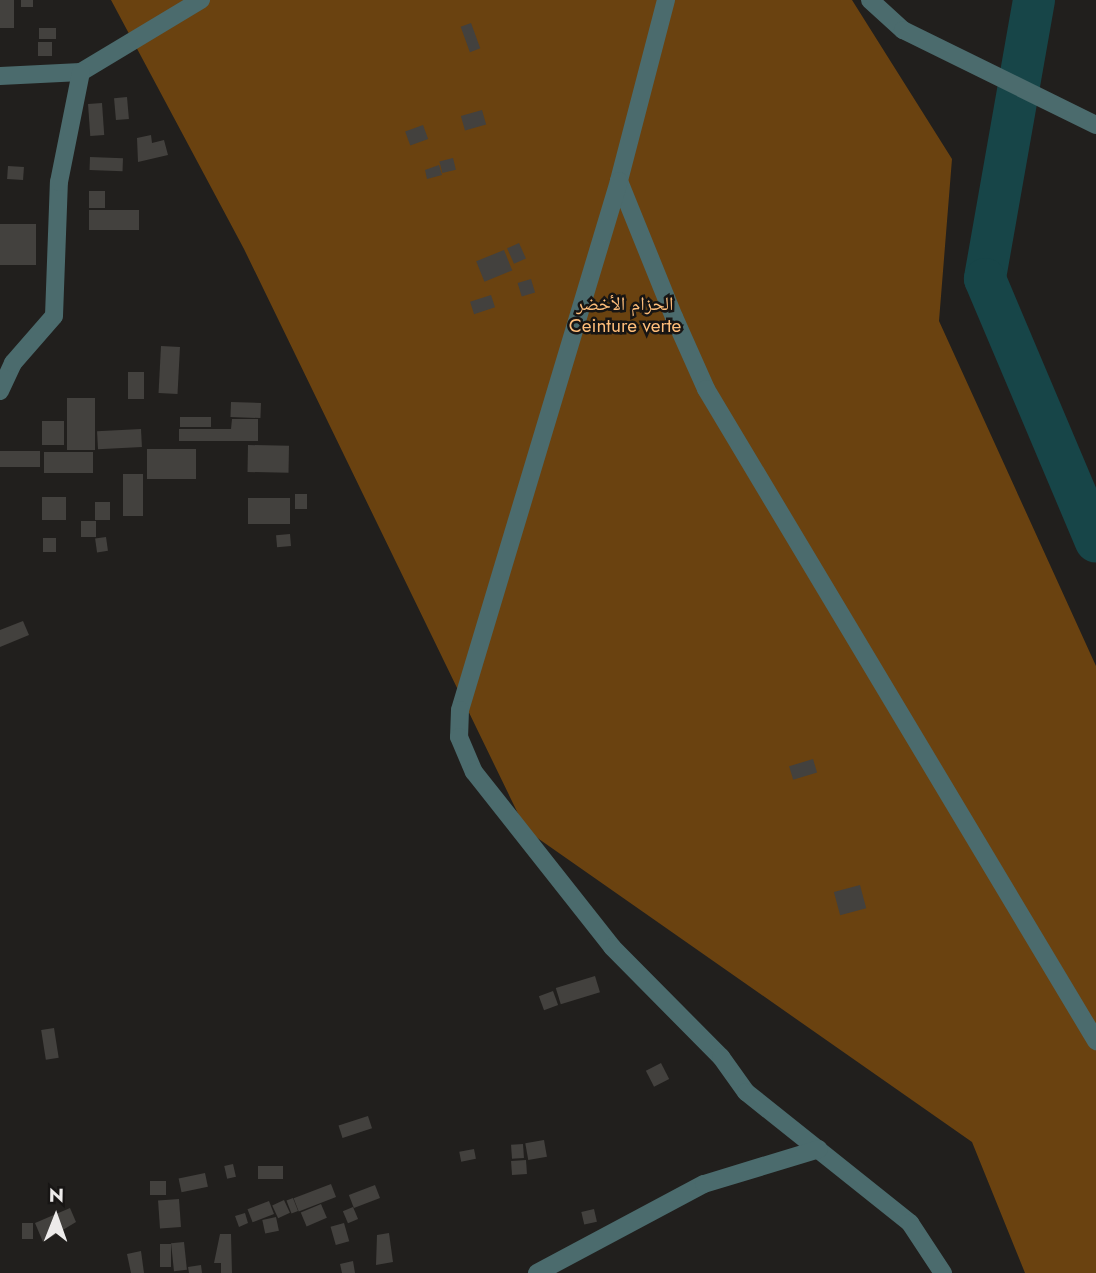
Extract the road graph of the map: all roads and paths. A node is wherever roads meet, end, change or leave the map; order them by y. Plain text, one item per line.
1 (201, 0) edge
2 (666, 0) edge
3 (870, 0) edge
4 (81, 72) junction
5 (0, 76) edge
6 (1096, 125) edge
7 (619, 181) junction
8 (0, 391) edge
9 (1096, 1041) edge
10 (819, 1149) junction
11 (537, 1273) edge
12 (943, 1273) edge

1 - 4 street
2 - 7 street
3 - 6 street
4 - 5 street
4 - 8 street
7 - 9 street
7 - 10 street
10 - 11 street
10 - 12 street

